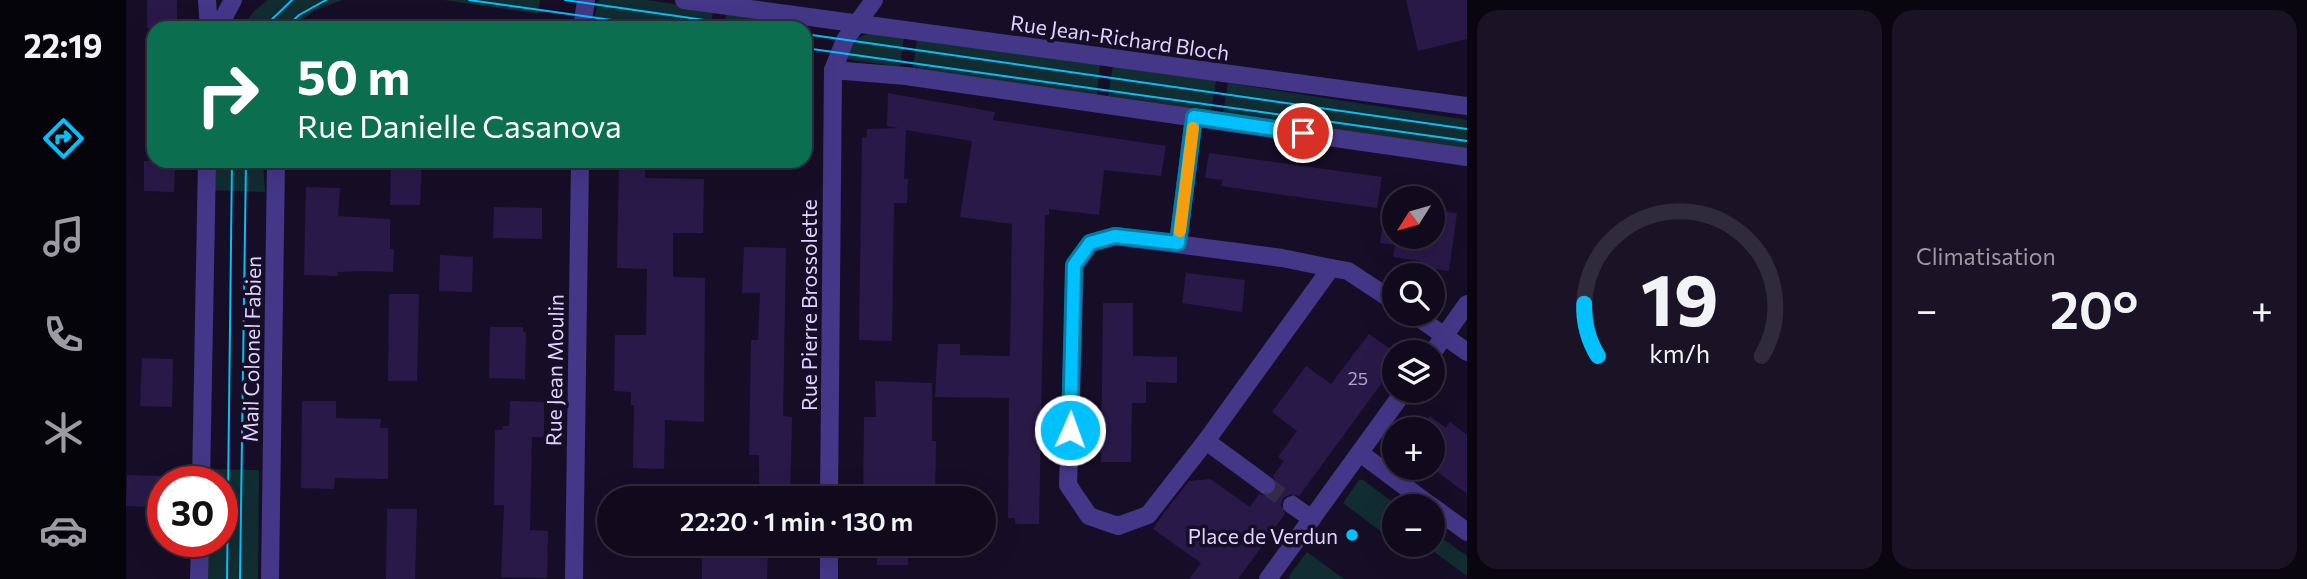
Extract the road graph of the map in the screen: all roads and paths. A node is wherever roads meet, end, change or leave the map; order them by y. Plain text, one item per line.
1 (207, 0) edge
2 (233, 0) edge
3 (586, 0) edge
4 (684, 0) edge
5 (874, 0) edge
6 (208, 21) edge
7 (222, 21) edge
8 (584, 21) edge
9 (856, 23) junction
10 (833, 70) junction
11 (1467, 106) edge
12 (1194, 117) junction
13 (1467, 157) edge
14 (207, 168) edge
15 (276, 168) edge
16 (580, 168) edge
17 (1178, 243) junction
18 (1331, 268) junction
19 (1382, 293) edge
20 (1467, 304) edge
21 (1432, 326) edge
22 (1445, 335) junction
23 (1441, 340) edge
24 (1467, 352) edge
25 (1396, 403) edge
26 (1206, 441) junction
27 (1360, 453) junction
28 (201, 466) edge
29 (1266, 485) tunnel mouth
30 (829, 486) edge
31 (1415, 494) edge
32 (1292, 505) tunnel mouth
33 (1445, 516) edge
34 (1312, 519) junction
35 (1467, 532) edge
36 (829, 556) edge
37 (200, 557) edge
38 (199, 579) edge
39 (270, 579) edge
40 (574, 579) edge
41 (828, 579) edge
42 (1268, 579) edge

1 - 6 street
2 - 7 street
3 - 8 street
4 - 9 street, Rue Jean-Richard Bloch
5 - 9 street
9 - 10 street
9 - 11 street, Rue Jean-Richard Bloch
10 - 12 street
10 - 30 street, Rue Pierre Brossolette
12 - 13 street
12 - 17 street
14 - 28 street
15 - 39 street, Mail Colonel Fabien
16 - 40 street, Rue Jean Moulin
17 - 18 street
17 - 26 street
18 - 19 street
18 - 26 street
20 - 22 street
21 - 22 street
22 - 23 street
22 - 24 street
25 - 27 street
26 - 29 street
27 - 31 street
27 - 34 street
32 - 34 street
33 - 35 street
34 - 42 street
36 - 41 street
37 - 38 street

